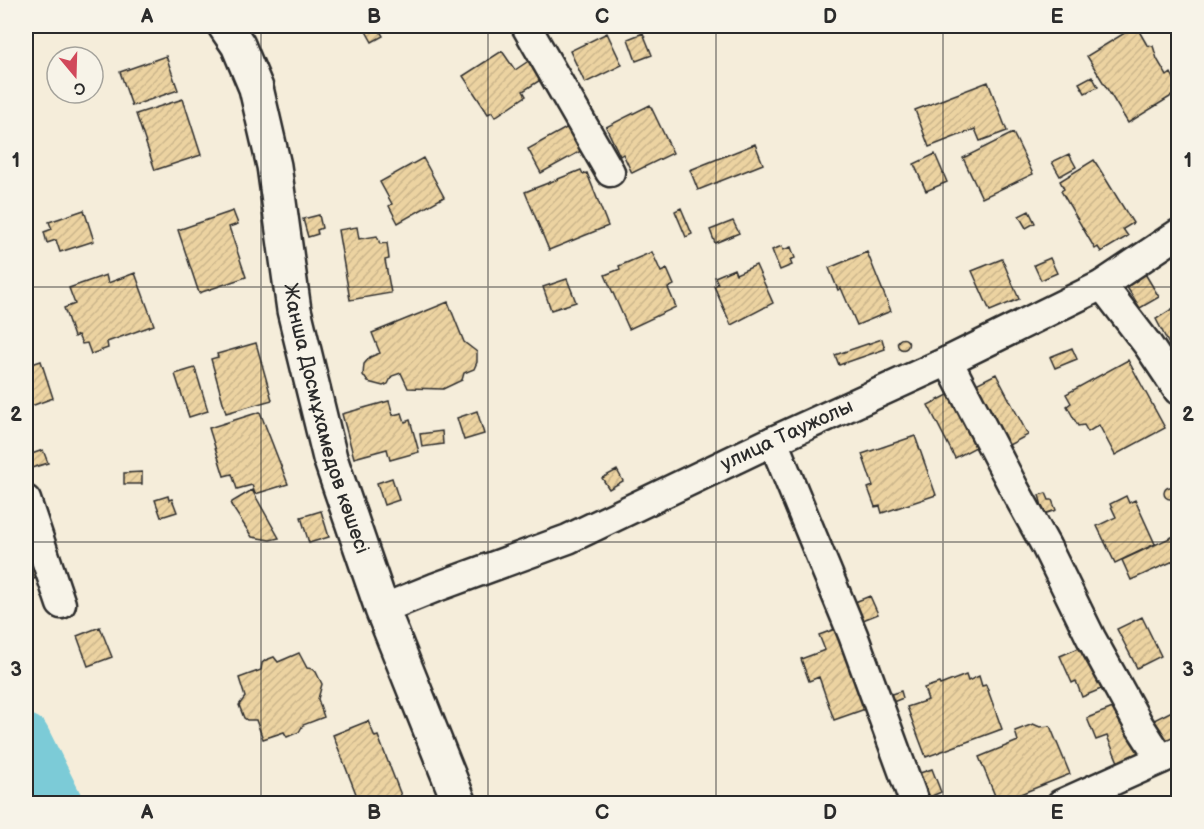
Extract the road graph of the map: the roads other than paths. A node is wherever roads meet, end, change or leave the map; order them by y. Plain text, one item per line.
1 (225, 26) edge
2 (526, 26) edge
3 (610, 172) dead end
4 (1179, 234) edge
5 (1101, 285) junction
6 (948, 361) junction
7 (1179, 390) edge
8 (773, 441) junction
9 (26, 500) edge
10 (61, 604) dead end
11 (382, 609) junction
12 (1170, 755) edge
13 (460, 804) edge
14 (915, 804) edge
15 (1061, 804) edge

1 - 11 street, Жанша Досмұхамедов көшесі
2 - 3 street
4 - 5 street, улица Таужолы
5 - 6 street, улица Таужолы
5 - 7 street
6 - 8 street, улица Таужолы
6 - 12 street
8 - 11 street, улица Таужолы
8 - 14 street
9 - 10 street
11 - 13 street, Жанша Досмұхамедов көшесі
12 - 15 street

